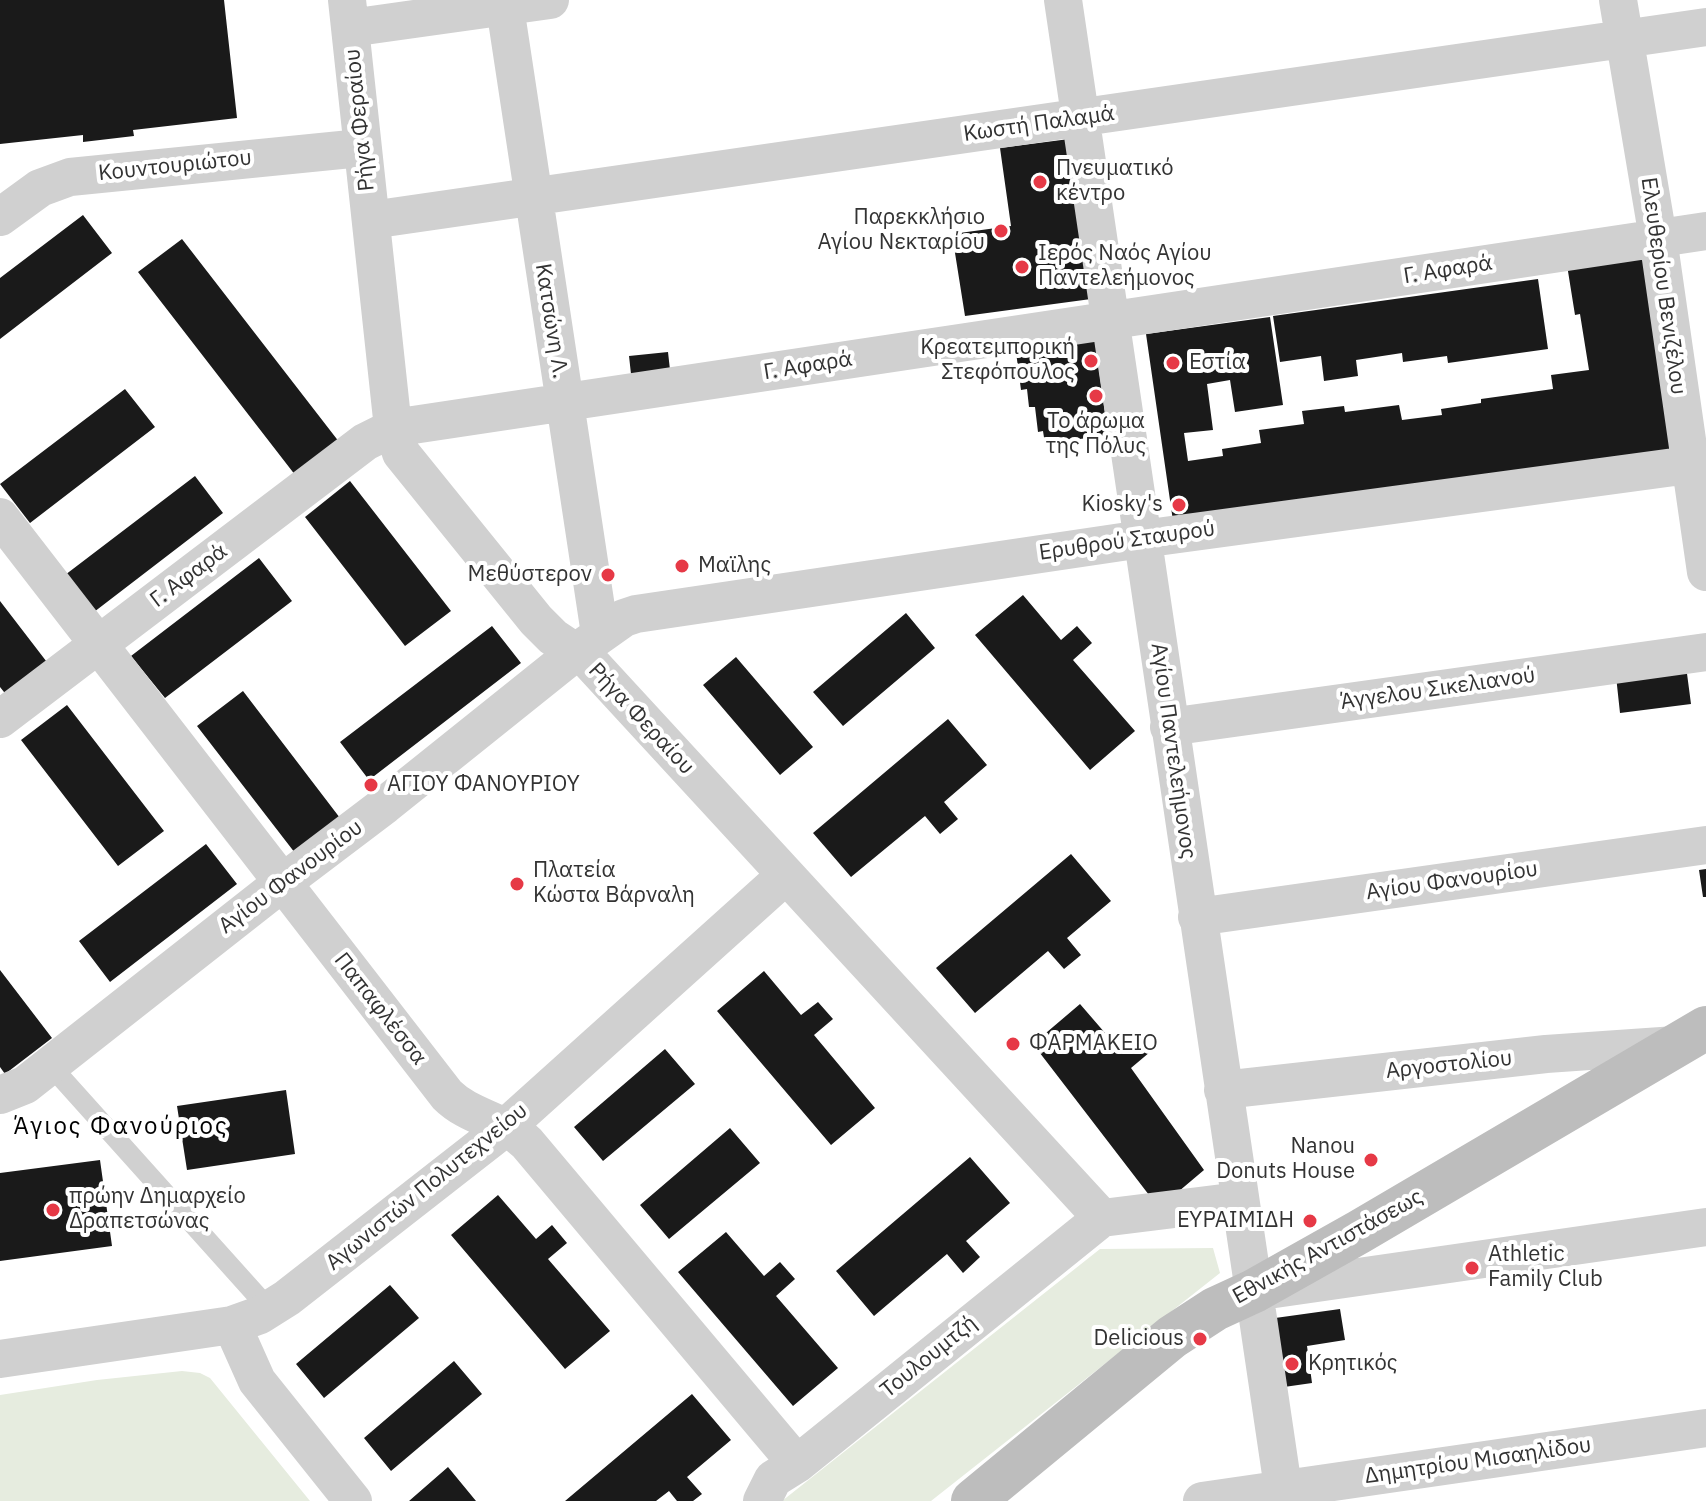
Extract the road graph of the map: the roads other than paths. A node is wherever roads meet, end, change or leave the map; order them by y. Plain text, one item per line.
1 (550, 0) edge
2 (1063, 0) edge
3 (1618, 0) edge
4 (505, 7) junction
5 (348, 14) edge
6 (1706, 27) edge
7 (1624, 39) junction
8 (1081, 118) junction
9 (361, 148) junction
10 (532, 197) junction
11 (0, 217) edge
12 (371, 220) junction
13 (1706, 231) edge
14 (1658, 238) junction
15 (1110, 321) junction
16 (563, 403) junction
17 (393, 428) junction
18 (1689, 465) junction
19 (0, 517) edge
20 (1142, 539) junction
21 (1706, 572) edge
22 (588, 643) junction
23 (100, 644) junction
24 (1706, 652) edge
25 (0, 719) edge
26 (1169, 727) junction
27 (1706, 845) edge
28 (785, 876) junction
29 (282, 883) junction
30 (1197, 917) junction
31 (1691, 1037) edge
32 (50, 1065) junction
33 (1223, 1090) junction
34 (0, 1095) edge
35 (506, 1127) junction
36 (1239, 1201) junction
37 (1102, 1218) junction
38 (1706, 1227) edge
39 (1254, 1291) junction
40 (269, 1309) junction
41 (232, 1325) junction
42 (0, 1359) edge
43 (1706, 1428) edge
44 (797, 1464) junction
45 (1284, 1495) edge
46 (353, 1501) edge
47 (762, 1501) edge
48 (973, 1501) edge
49 (1202, 1501) edge

1 - 4 street
2 - 8 street, Αγίου Παντελεήμονος
3 - 7 street, Ελευθερίου Βενιζέλου
4 - 5 street
4 - 10 street, Κατσώνη Λ.
5 - 9 street, Ρήγα Φεραίου
6 - 7 street, Κωστή Παλαμά
7 - 8 street, Κωστή Παλαμά
7 - 14 street, Ελευθερίου Βενιζέλου
8 - 10 street, Κωστή Παλαμά
8 - 15 street, Αγίου Παντελεήμονος
9 - 11 street, Κουντουριώτου
9 - 12 street, Ρήγα Φεραίου
10 - 12 street, Κωστή Παλαμά
10 - 16 street, Κατσώνη Λ.
12 - 17 street, Ρήγα Φεραίου
13 - 14 street, Γ. Αφαρά
14 - 15 street, Γ. Αφαρά
14 - 18 street, Ελευθερίου Βενιζέλου
15 - 16 street, Γ. Αφαρά
15 - 20 street, Αγίου Παντελεήμονος
16 - 17 street, Γ. Αφαρά
16 - 22 street, Κατσώνη Λ.
17 - 22 street, Ρήγα Φεραίου
17 - 23 street, Γ. Αφαρά
18 - 20 street, Ερυθρού Σταυρού
18 - 21 street, Ελευθερίου Βενιζέλου
19 - 23 street, Παπαφλέσσα
20 - 22 street, Ερυθρού Σταυρού
20 - 26 street, Αγίου Παντελεήμονος
22 - 28 street, Ρήγα Φεραίου
22 - 29 street, Αγίου Φανουρίου
23 - 25 street, Γ. Αφαρά
23 - 29 street, Παπαφλέσσα
24 - 26 street, Άγγελου Σικελιανού
26 - 30 street, Αγίου Παντελεήμονος
27 - 30 street, Αγίου Φανουρίου
28 - 35 street, Αγωνιστών Πολυτεχνείου
28 - 37 street, Ρήγα Φεραίου
29 - 32 street, Αγίου Φανουρίου
29 - 35 street, Παπαφλέσσα
30 - 33 street, Αγίου Παντελεήμονος
31 - 33 street, Αργοστολίου
31 - 39 street, Εθνικής Αντιστάσεως
32 - 34 street, Αγίου Φανουρίου
32 - 40 lane
33 - 36 street, Αγίου Παντελεήμονος
35 - 40 street, Αγωνιστών Πολυτεχνείου
35 - 44 street, Παπαφλέσσα
36 - 37 street
36 - 39 street, Αγίου Παντελεήμονος
37 - 44 street, Τουλουμτζή
38 - 39 street
39 - 45 street, Αγίου Παντελεήμονος
39 - 48 street, Εθνικής Αντιστάσεως
40 - 41 street, Αγωνιστών Πολυτεχνείου
41 - 42 street, Αγωνιστών Πολυτεχνείου
41 - 46 street
43 - 45 street, Δημητρίου Μισαηλίδου
44 - 47 street, Τουλουμτζή
45 - 49 street, Δημητρίου Μισαηλίδου

